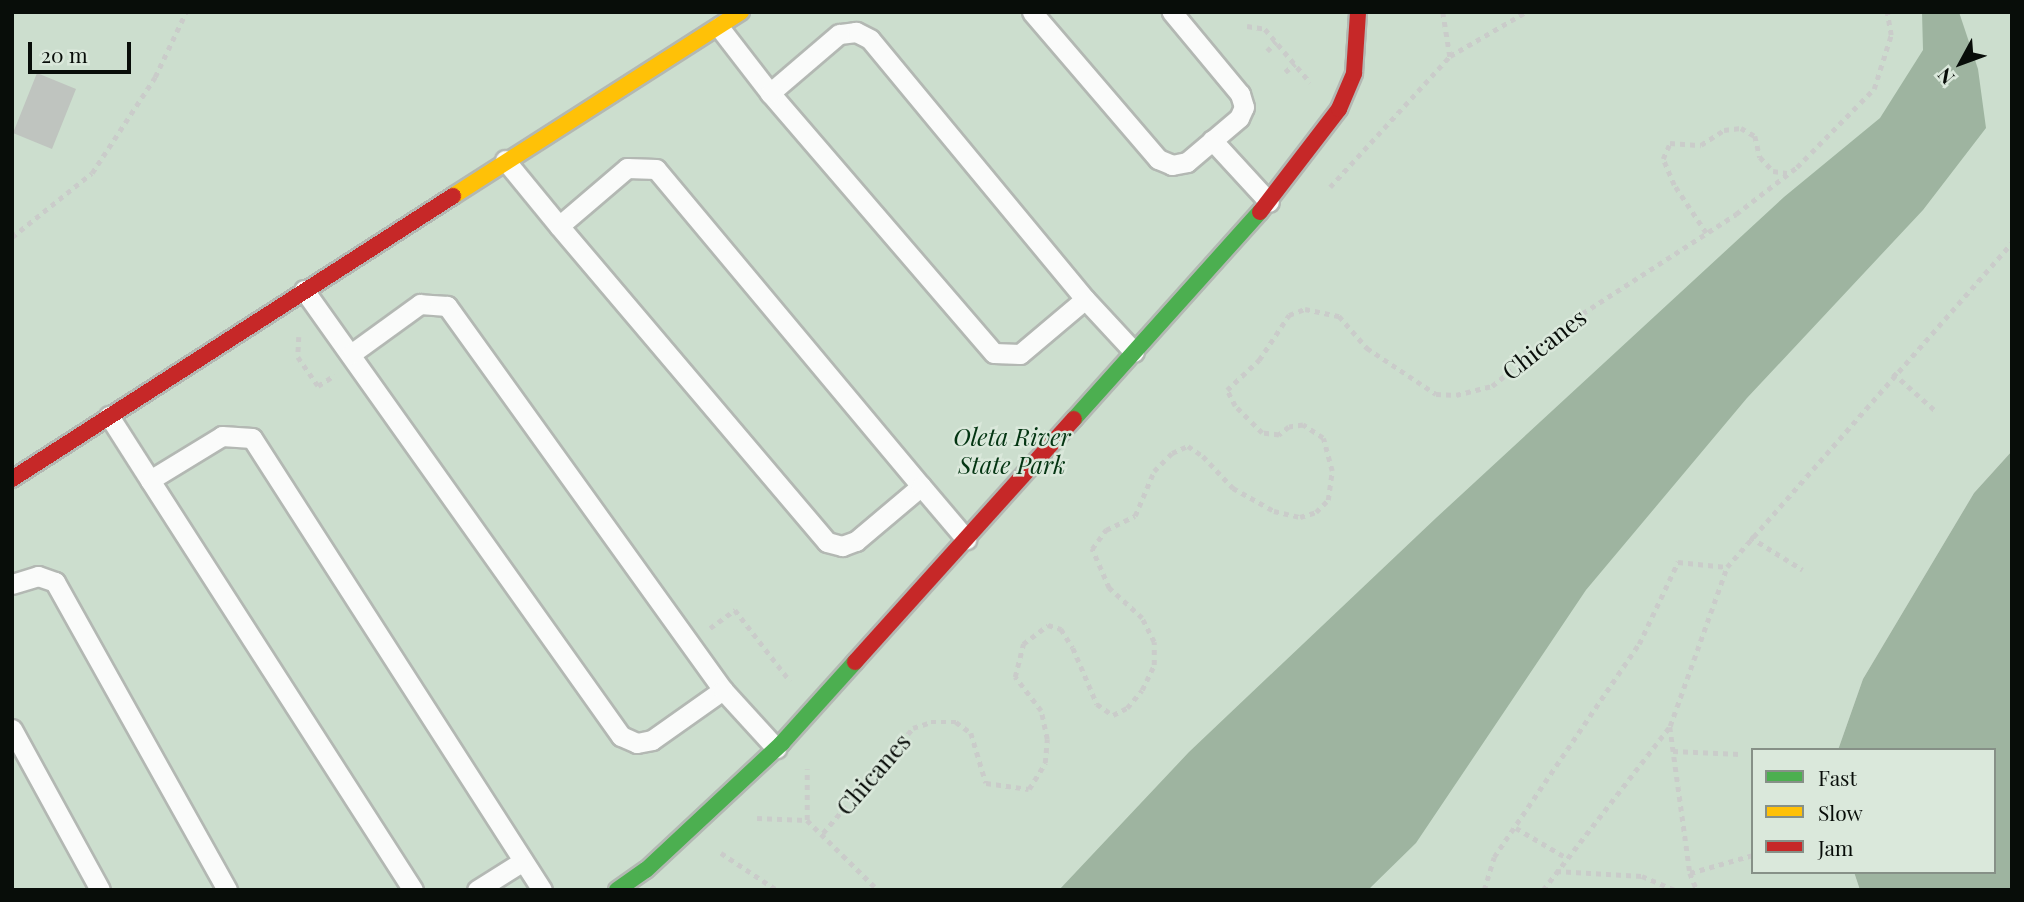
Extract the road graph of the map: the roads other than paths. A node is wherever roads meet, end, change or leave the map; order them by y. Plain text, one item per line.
1 (741, 12) edge
2 (1031, 12) edge
3 (1172, 12) edge
4 (1358, 12) edge
5 (719, 27) junction
6 (770, 93) junction
7 (1212, 141) junction
8 (505, 160) junction
9 (1269, 202) junction
10 (559, 226) junction
11 (304, 290) junction
12 (1085, 299) junction
13 (1134, 352) junction
14 (351, 354) junction
15 (109, 416) junction
16 (12, 479) edge
17 (150, 480) junction
18 (921, 486) junction
19 (966, 538) junction
20 (12, 584) edge
21 (723, 690) junction
22 (12, 729) edge
23 (776, 748) junction
24 (523, 861) junction
25 (100, 890) edge
26 (227, 890) edge
27 (412, 890) edge
28 (477, 890) edge
29 (542, 890) edge
30 (617, 890) edge

1 - 5 street
2 - 7 lane
3 - 7 lane
4 - 9 street
5 - 6 lane
5 - 8 street
6 - 12 lane
6 - 12 lane
7 - 9 lane
8 - 10 lane
8 - 11 street
9 - 13 street
10 - 18 lane
10 - 18 lane
11 - 14 lane
11 - 15 street
12 - 13 lane
13 - 19 street
14 - 21 lane
14 - 21 lane
15 - 16 street
15 - 17 lane
17 - 24 lane
17 - 27 lane
18 - 19 lane
19 - 23 street
20 - 26 lane
21 - 23 lane
22 - 25 lane
23 - 30 street
24 - 28 lane
24 - 29 lane

